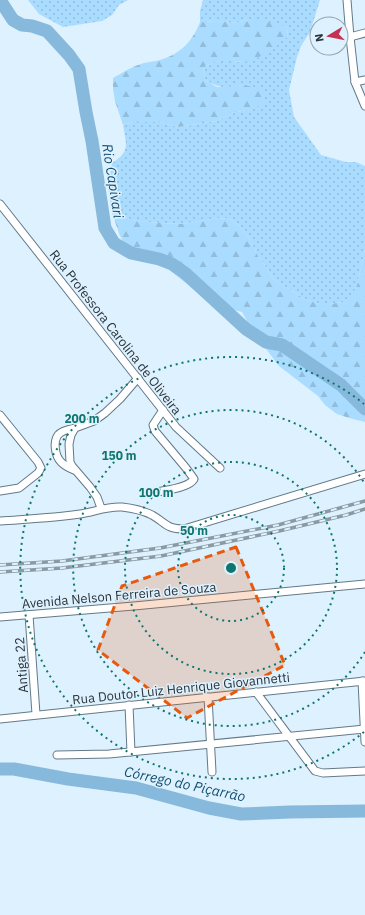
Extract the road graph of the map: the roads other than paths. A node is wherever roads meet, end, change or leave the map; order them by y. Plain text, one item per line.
1 (347, 0) edge
2 (365, 32) edge
3 (350, 37) junction
4 (365, 80) edge
5 (355, 82) junction
6 (365, 106) edge
7 (0, 204) edge
8 (138, 378) junction
9 (163, 410) junction
10 (0, 415) edge
11 (76, 428) junction
12 (220, 468) dead end
13 (74, 470) junction
14 (365, 474) edge
15 (0, 491) edge
16 (157, 492) dead end
17 (101, 508) junction
18 (0, 521) edge
19 (363, 583) edge
20 (29, 615) junction
21 (0, 617) edge
22 (364, 681) edge
23 (256, 692) junction
24 (208, 696) junction
25 (129, 705) junction
26 (36, 714) junction
27 (0, 718) edge
28 (365, 729) edge
29 (288, 736) junction
30 (365, 742) edge
31 (211, 744) junction
32 (131, 752) junction
33 (58, 755) dead end
34 (365, 771) edge
35 (212, 772) dead end

1 - 3 street
2 - 3 street
3 - 5 street
4 - 5 street
5 - 6 street
7 - 8 street, Rua Professora Carolina de Oliveira
8 - 9 street, Rua Professora Carolina de Oliveira
8 - 11 street
9 - 12 street, Rua Professora Carolina de Oliveira
9 - 16 street
10 - 15 street
11 - 13 street
11 - 13 street
13 - 17 street
14 - 17 street
17 - 18 street
19 - 20 street, Avenida Nelson Ferreira de Souza
20 - 21 street, Avenida Nelson Ferreira de Souza
20 - 26 street, Antiga 22
22 - 23 street, Rua Doutor Luiz Henrique Giovannetti
22 - 28 street
23 - 24 street, Rua Doutor Luiz Henrique Giovannetti
23 - 29 street
24 - 25 street, Rua Doutor Luiz Henrique Giovannetti
24 - 31 street
25 - 26 street, Rua Doutor Luiz Henrique Giovannetti
25 - 32 street
26 - 27 street, Rua Doutor Luiz Henrique Giovannetti
28 - 29 street
28 - 30 street
29 - 31 street
29 - 34 street
31 - 32 street
31 - 35 street
32 - 33 street

